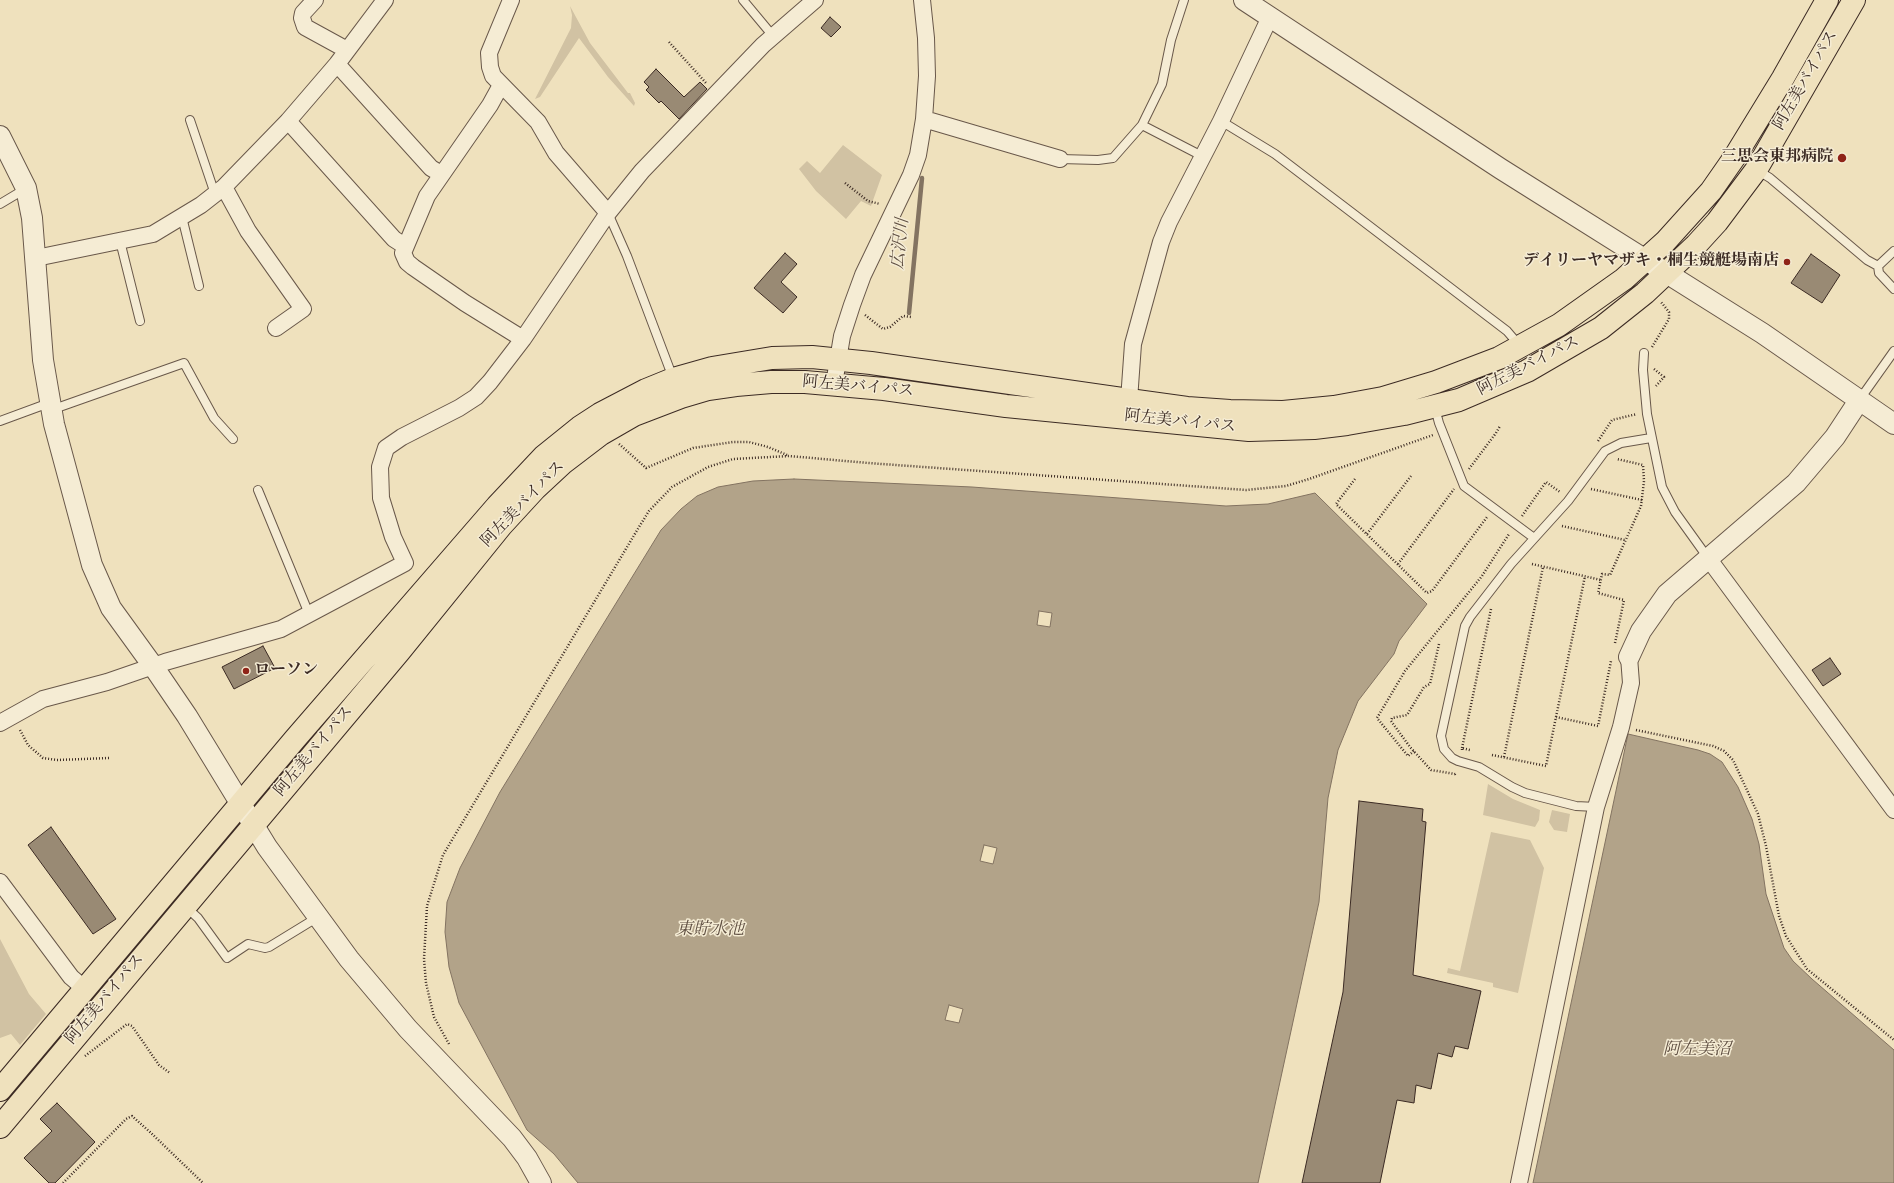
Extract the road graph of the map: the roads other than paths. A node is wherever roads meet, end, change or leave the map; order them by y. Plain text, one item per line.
1 (315, 0) edge
2 (385, 0) edge
3 (511, 0) edge
4 (743, 0) edge
5 (814, 0) edge
6 (922, 0) edge
7 (1184, 0) edge
8 (1244, 0) edge
9 (1827, 0) edge
10 (1854, 0) edge
11 (1270, 17) junction
12 (773, 36) junction
13 (347, 50) junction
14 (337, 64) junction
15 (500, 85) junction
16 (924, 119) junction
17 (190, 120) dead end
18 (288, 121) junction
19 (1221, 121) junction
20 (1142, 126) junction
21 (0, 136) edge
22 (1202, 156) junction
23 (1060, 159) joint
24 (1756, 170) junction
25 (441, 174) junction
26 (26, 188) junction
27 (219, 191) junction
28 (0, 204) edge
29 (608, 213) junction
30 (182, 217) junction
31 (120, 241) junction
32 (405, 246) junction
33 (1894, 251) edge
34 (36, 258) junction
35 (1645, 260) junction
36 (1878, 266) junction
37 (1667, 273) junction
38 (199, 286) dead end
39 (1894, 289) edge
40 (140, 321) dead end
41 (276, 328) dead end
42 (523, 339) junction
43 (1517, 349) junction
44 (1894, 352) edge
45 (1644, 353) road end
46 (838, 360) junction
47 (673, 379) junction
48 (834, 384) junction
49 (1860, 399) junction
50 (1129, 400) junction
51 (50, 406) junction
52 (1435, 407) junction
53 (0, 421) edge
54 (1894, 424) edge
55 (1651, 438) junction
56 (233, 439) dead end
57 (258, 490) dead end
58 (1534, 538) junction
59 (1708, 558) junction
60 (309, 614) junction
61 (1619, 653) joint
62 (153, 666) junction
63 (6, 719) edge
64 (241, 804) junction
65 (1596, 807) junction
66 (1894, 810) edge
67 (254, 826) junction
68 (0, 882) edge
69 (185, 906) junction
70 (319, 916) junction
71 (85, 989) junction
72 (0, 1090) edge
73 (0, 1127) edge
74 (541, 1183) edge
75 (1518, 1183) edge

1 - 13 street
2 - 13 street
3 - 15 street
4 - 12 lane
5 - 12 street
6 - 16 street
7 - 20 lane
8 - 11 street
9 - 35 main road, 阿左美バイパス
10 - 24 main road, 阿左美バイパス
11 - 19 street
11 - 35 street
12 - 29 street
13 - 14 street
14 - 18 street
14 - 25 street
15 - 25 street
15 - 29 street
16 - 23 street
16 - 46 street
17 - 27 lane
18 - 27 street
18 - 32 street
19 - 22 street
19 - 43 lane
20 - 22 lane
20 - 23 lane
21 - 26 street
22 - 50 street
24 - 36 lane
24 - 37 main road, 阿左美バイパス
25 - 32 street
26 - 28 lane
26 - 34 street
27 - 30 street
27 - 41 street
29 - 42 street
29 - 47 lane
30 - 31 street
30 - 38 lane
31 - 34 street
31 - 40 lane
32 - 42 street
33 - 36 lane
34 - 51 street
35 - 37 street
35 - 43 main road, 阿左美バイパス
36 - 39 lane
37 - 49 street
37 - 52 main road, 阿左美バイパス
42 - 60 street
43 - 50 main road, 阿左美バイパス
44 - 49 lane
45 - 55 lane
46 - 47 main road, 阿左美バイパス
46 - 48 street
46 - 50 main road, 阿左美バイパス
47 - 64 main road, 阿左美バイパス
48 - 52 main road, 阿左美バイパス
48 - 67 main road, 阿左美バイパス
49 - 54 street
49 - 59 street
51 - 53 lane
51 - 56 lane
51 - 62 street
52 - 58 lane
55 - 58 lane
55 - 59 lane
57 - 60 lane
58 - 65 lane
59 - 61 street
59 - 66 street
60 - 62 street
61 - 65 street
62 - 63 street
62 - 64 street
64 - 67 street
64 - 71 main road, 阿左美バイパス
65 - 75 street
67 - 69 main road, 阿左美バイパス
67 - 70 street
68 - 71 street
69 - 70 lane
69 - 73 main road, 阿左美バイパス
70 - 74 street
71 - 72 main road, 阿左美バイパス

